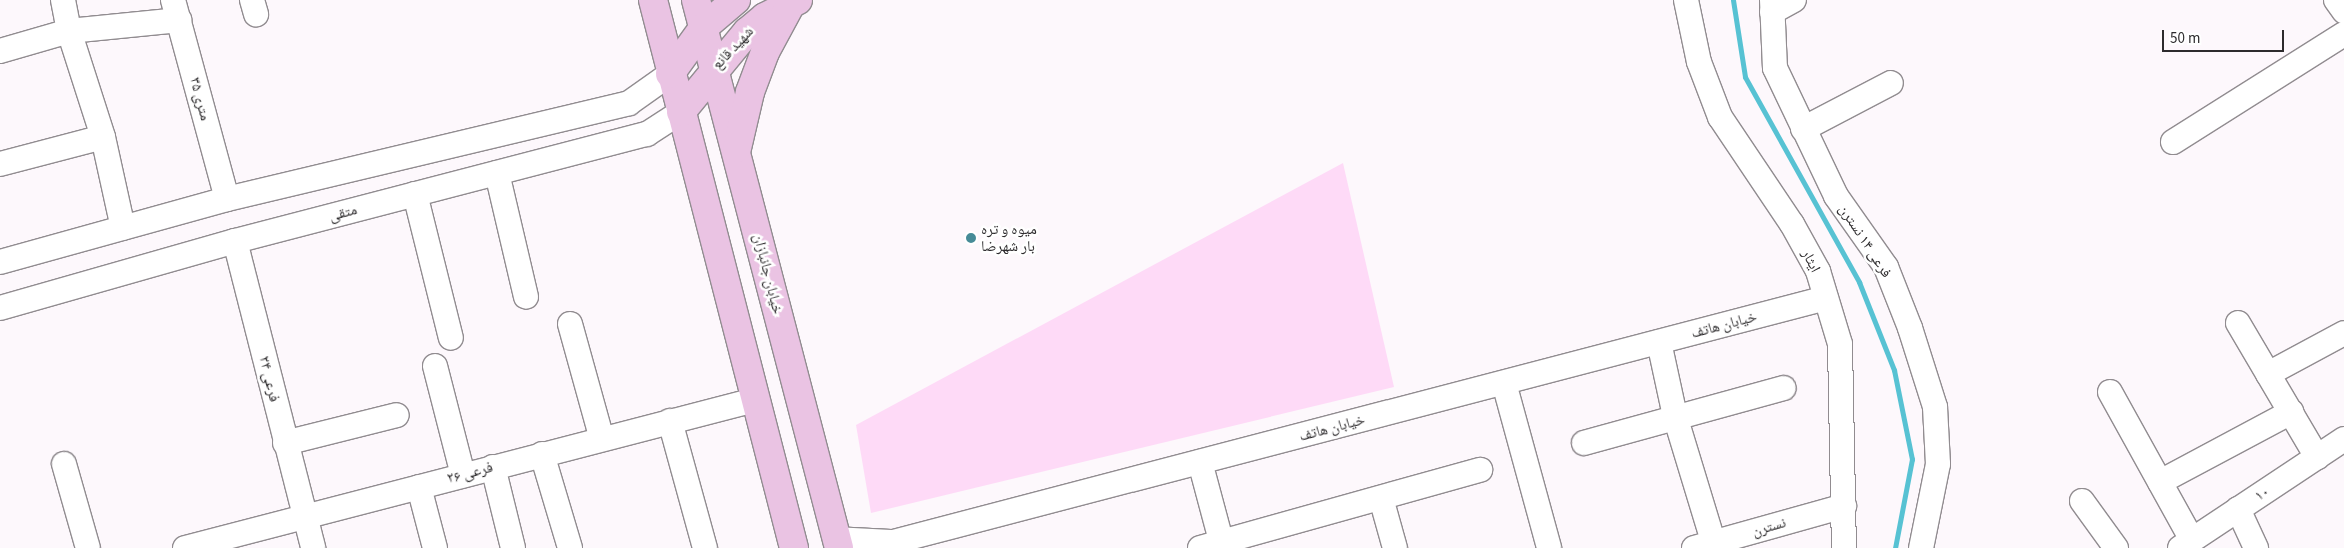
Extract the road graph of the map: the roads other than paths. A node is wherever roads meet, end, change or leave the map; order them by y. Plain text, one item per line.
1 (64, 0) edge
2 (653, 0) edge
3 (696, 0) edge
4 (736, 0) edge
5 (1686, 0) edge
6 (1794, 0) edge
7 (2336, 0) edge
8 (794, 2) edge
9 (1772, 6) edge
10 (176, 10) edge
11 (2344, 11) edge
12 (704, 27) junction
13 (69, 31) junction
14 (2344, 34) edge
15 (0, 52) edge
16 (715, 67) junction
17 (670, 74) junction
18 (1891, 83) dead end
19 (682, 112) junction
20 (1803, 129) junction
21 (103, 137) junction
22 (2173, 142) dead end
23 (736, 152) junction
24 (0, 164) edge
25 (497, 173) junction
26 (415, 194) junction
27 (227, 199) junction
28 (123, 228) junction
29 (235, 241) junction
30 (0, 262) edge
31 (526, 297) dead end
32 (1826, 298) junction
33 (0, 308) edge
34 (2238, 323) dead end
35 (570, 324) dead end
36 (2344, 333) edge
37 (451, 338) dead end
38 (1659, 342) junction
39 (435, 366) dead end
40 (2268, 374) junction
41 (1504, 383) junction
42 (1784, 388) dead end
43 (2110, 392) dead end
44 (754, 400) junction
45 (2291, 412) junction
46 (396, 415) dead end
47 (1675, 416) junction
48 (670, 421) junction
49 (602, 439) junction
50 (2344, 439) edge
51 (1584, 442) dead end
52 (285, 444) junction
53 (542, 454) junction
54 (2317, 457) junction
55 (1200, 462) junction
56 (64, 464) dead end
57 (493, 467) junction
58 (1480, 470) dead end
59 (463, 475) junction
60 (2160, 482) junction
61 (419, 487) junction
62 (1380, 498) junction
63 (2082, 501) dead end
64 (1844, 506) junction
65 (2238, 509) junction
66 (304, 517) junction
67 (837, 544) edge
68 (2186, 544) edge
69 (894, 545) edge
70 (1215, 546) edge
71 (1708, 546) edge
72 (88, 548) edge
73 (185, 548) edge
74 (313, 548) edge
75 (436, 548) edge
76 (514, 548) edge
77 (570, 548) edge
78 (704, 548) edge
79 (794, 548) edge
80 (1395, 548) edge
81 (1549, 548) edge
82 (1844, 548) edge
83 (1921, 548) edge
84 (2116, 548) edge
85 (2256, 548) edge

1 - 13 street
2 - 17 main road
3 - 12 main road, خیابان جانبازان
4 - 12 main road
5 - 32 street, ایثار
6 - 9 street
7 - 11 street
8 - 16 main road, شهید قانع
8 - 23 main road
9 - 20 street, فرعی ۱۴ نسترن
10 - 13 street
10 - 27 street, ۳۵ متری
12 - 16 main road, خیابان جانبازان
12 - 17 main road
13 - 15 street
13 - 21 street
14 - 22 street
16 - 19 main road, شهید قانع
16 - 23 main road, خیابان جانبازان
17 - 19 main road
17 - 27 street
18 - 20 street
19 - 25 street, متقی
19 - 44 main road
20 - 83 street, فرعی ۱۴ نسترن
21 - 24 street
21 - 28 street
23 - 67 main road, خیابان جانبازان
25 - 26 street, متقی
25 - 31 street
26 - 29 street, متقی
26 - 37 street
27 - 28 street
28 - 30 street
29 - 33 street, متقی
29 - 52 street, فرعی ۲۴
32 - 38 street, خیابان هاتف
32 - 64 street, ایثار
34 - 40 street
35 - 49 street
36 - 40 street
38 - 41 street, خیابان هاتف
38 - 47 street
39 - 59 street
40 - 45 street
41 - 55 street, خیابان هاتف
41 - 81 street
42 - 47 street
43 - 60 street
44 - 48 street, فرعی ۲۶
44 - 79 main road
45 - 54 street
45 - 60 street
46 - 52 street
47 - 51 street
47 - 71 street
48 - 49 street, فرعی ۲۶
48 - 78 street
49 - 53 street, فرعی ۲۶
50 - 54 street, ۱۰
52 - 66 street, فرعی ۲۴
53 - 57 street, فرعی ۲۶
53 - 77 street
54 - 65 street, ۱۰
55 - 69 street, خیابان هاتف
55 - 70 street
56 - 72 street
57 - 59 street, فرعی ۲۶
57 - 76 street
58 - 62 street
59 - 61 street, فرعی ۲۶
60 - 68 street
61 - 66 street, فرعی ۲۶
61 - 75 street
62 - 70 street
62 - 80 street
63 - 84 street
64 - 71 street, نسترن
64 - 82 street, ایثار
65 - 68 street, ۱۰
65 - 85 street
66 - 73 street, فرعی ۲۶
66 - 74 street, فرعی ۲۴
67 - 69 street, خیابان هاتف

